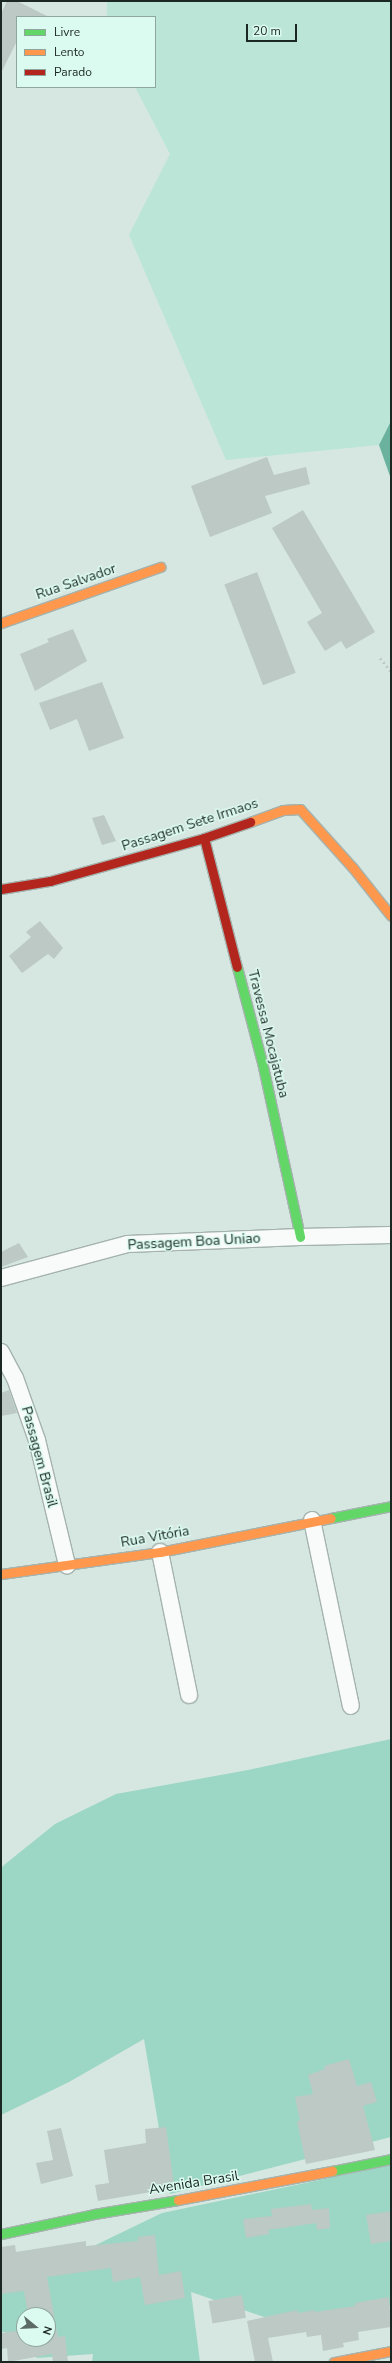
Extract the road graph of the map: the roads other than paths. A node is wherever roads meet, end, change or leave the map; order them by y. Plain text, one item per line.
1 (160, 567) dead end
2 (1, 623) edge
3 (204, 838) junction
4 (1, 889) edge
5 (391, 916) edge
6 (391, 1236) edge
7 (300, 1237) junction
8 (1, 1278) edge
9 (1, 1352) edge
10 (391, 1506) edge
11 (312, 1520) junction
12 (160, 1552) junction
13 (67, 1565) junction
14 (1, 1574) edge
15 (189, 1695) dead end
16 (351, 1706) dead end
17 (391, 2159) edge
18 (1, 2234) edge
19 (391, 2351) edge
20 (334, 2362) edge

1 - 2 street, Rua Salvador
3 - 4 street, Passagem Sete Irmaos
3 - 5 street, Passagem Sete Irmaos
3 - 7 street, Travessa Mocajatuba
6 - 7 street, Passagem Boa Uniao
7 - 8 street, Passagem Boa Uniao
9 - 13 street, Passagem Brasil
10 - 11 street, Rua Vitória
11 - 12 street, Rua Vitória
11 - 16 street
12 - 13 street, Rua Vitória
12 - 15 street
13 - 14 street, Rua Vitória
17 - 18 street, Avenida Brasil
19 - 20 street

